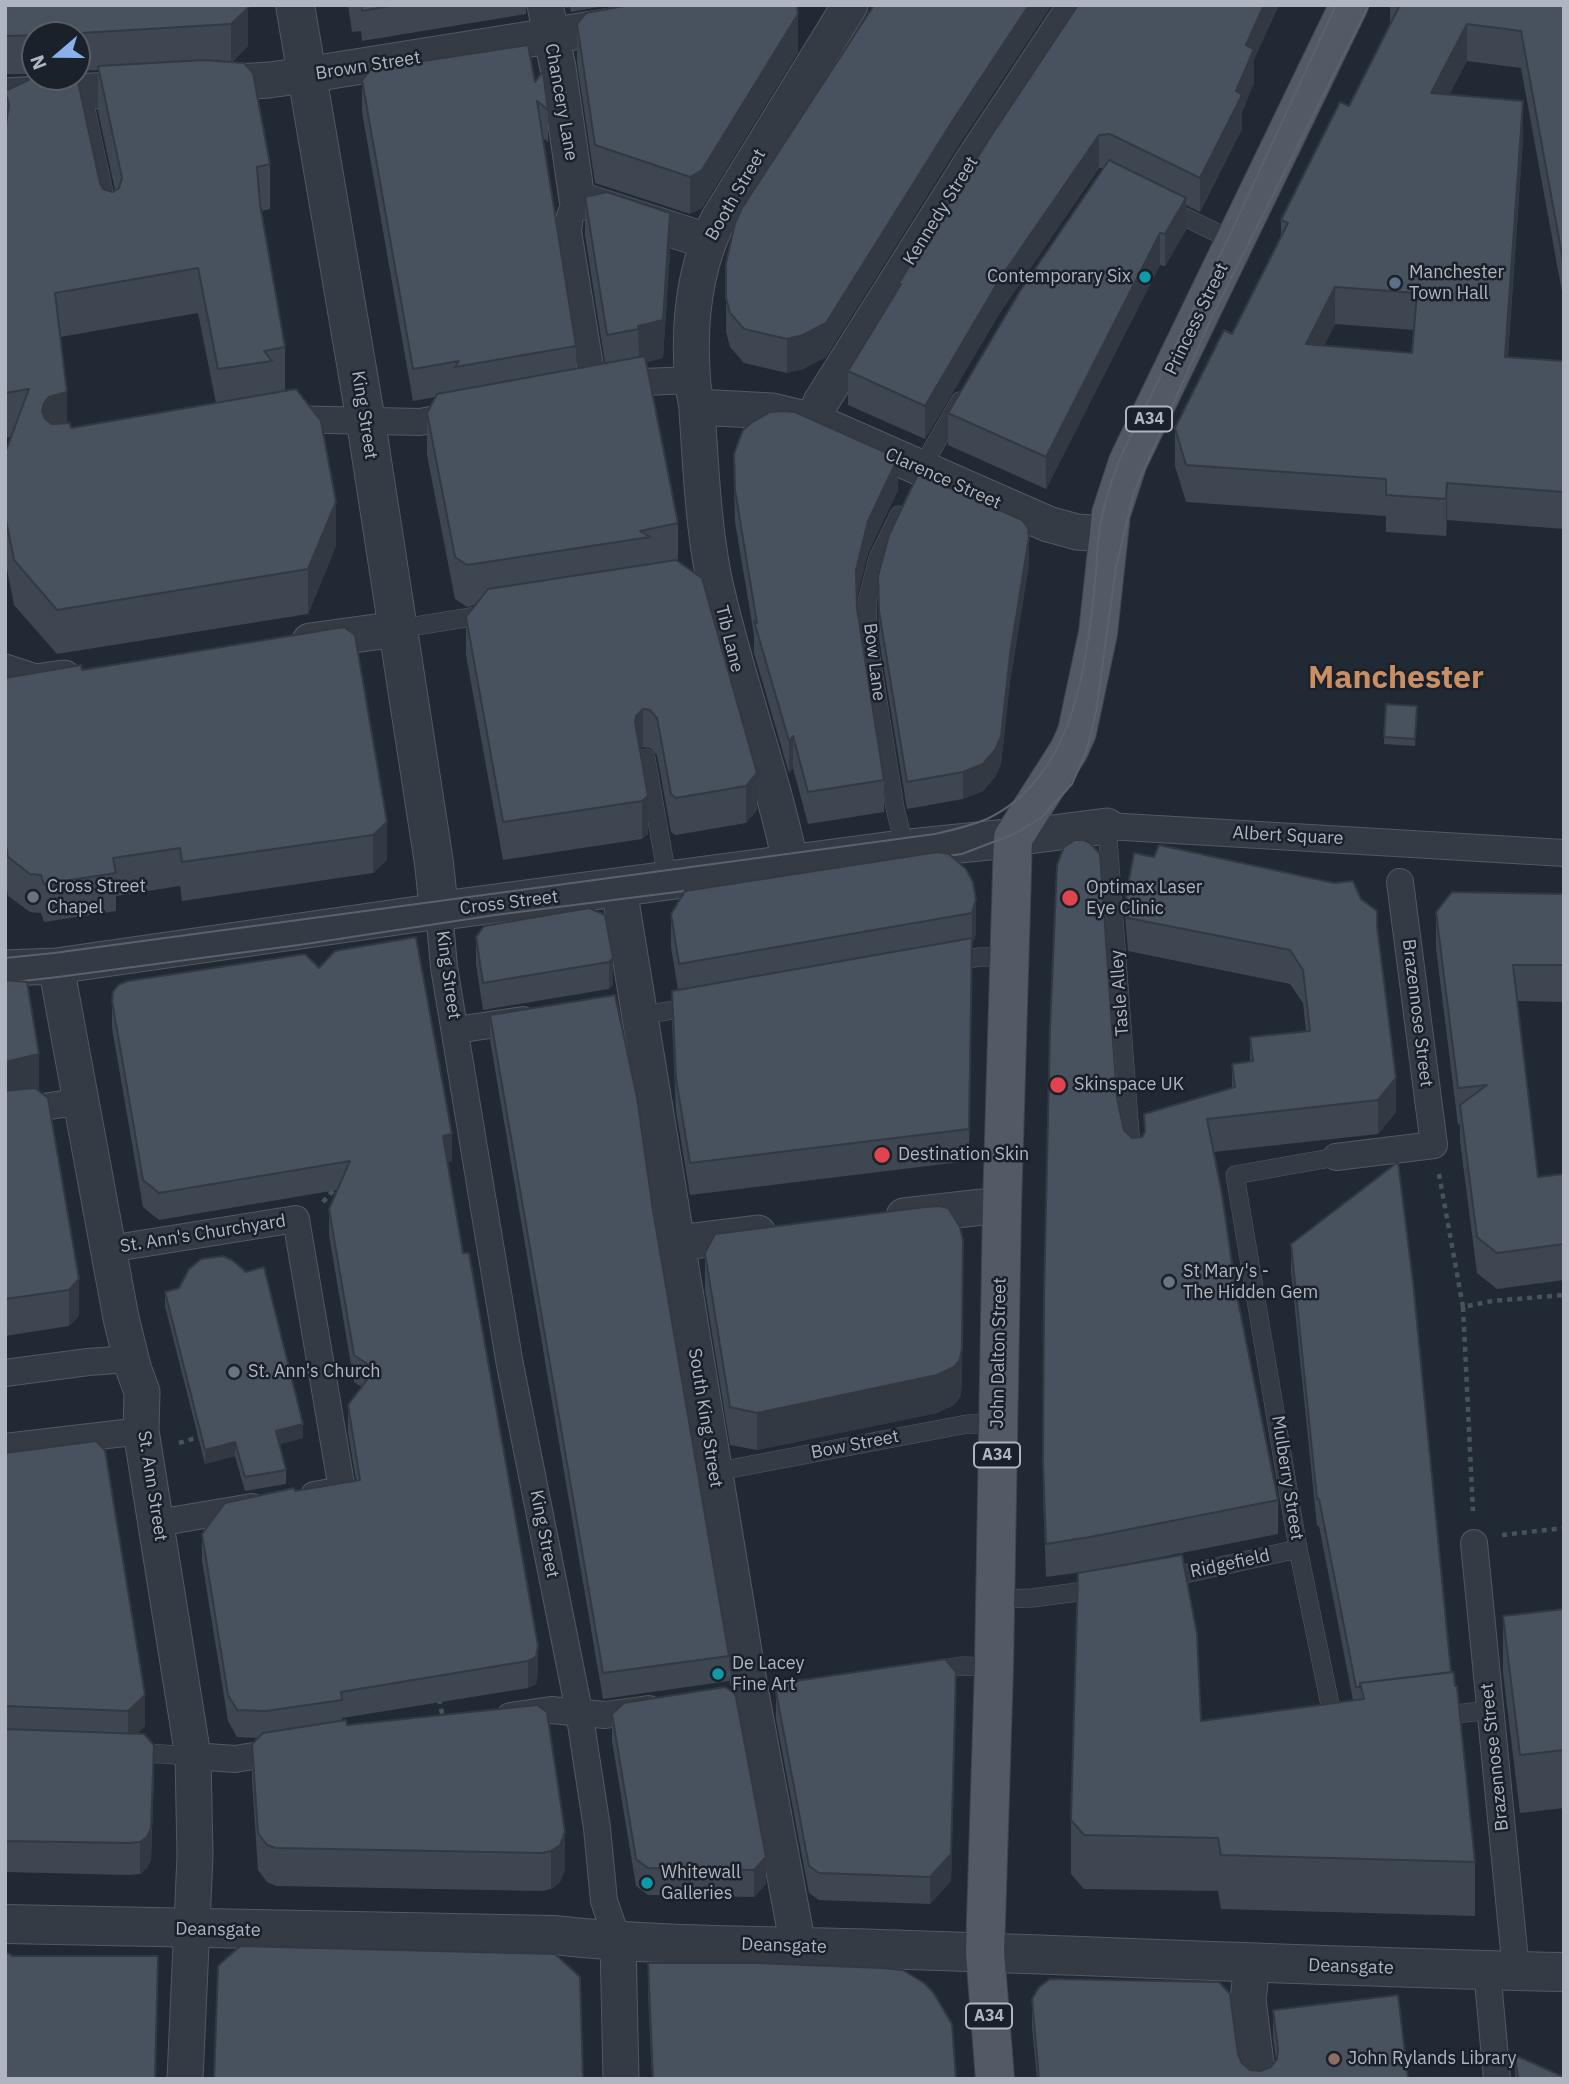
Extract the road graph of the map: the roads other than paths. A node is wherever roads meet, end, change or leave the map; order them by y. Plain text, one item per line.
1 (295, 5) edge
2 (850, 5) edge
3 (1076, 5) edge
4 (1349, 5) edge
5 (649, 19) edge
6 (548, 21) edge
7 (306, 75) junction
8 (91, 90) edge
9 (82, 91) joint
10 (5, 96) edge
11 (577, 199) junction
12 (1152, 201) edge
13 (111, 225) edge
14 (707, 241) junction
15 (1234, 241) junction
16 (968, 387) edge
17 (594, 391) junction
18 (695, 393) junction
19 (568, 396) edge
20 (487, 410) edge
21 (814, 421) junction
22 (265, 422) edge
23 (366, 422) junction
24 (912, 488) junction
25 (1107, 534) junction
26 (513, 611) edge
27 (397, 629) junction
28 (279, 646) edge
29 (5, 672) edge
30 (90, 674) edge
31 (646, 758) edge
32 (1107, 825) junction
33 (1013, 838) junction
34 (905, 849) junction
35 (1564, 853) edge
36 (791, 866) junction
37 (668, 882) junction
38 (1400, 882) dead end
39 (619, 888) junction
40 (439, 911) junction
41 (1010, 957) junction
42 (56, 966) junction
43 (926, 966) edge
44 (5, 968) edge
45 (708, 1004) edge
46 (631, 1007) junction
47 (552, 1015) edge
48 (456, 1030) junction
49 (82, 1101) junction
50 (5, 1113) edge
51 (1336, 1157) joint
52 (1135, 1161) edge
53 (1002, 1207) junction
54 (871, 1220) edge
55 (790, 1230) edge
56 (677, 1242) junction
57 (109, 1249) junction
58 (130, 1359) junction
59 (5, 1373) edge
60 (997, 1424) junction
61 (141, 1432) junction
62 (5, 1447) edge
63 (714, 1472) junction
64 (158, 1523) junction
65 (1474, 1543) road end
66 (1298, 1549) junction
67 (1151, 1581) edge
68 (1111, 1588) edge
69 (996, 1599) junction
70 (994, 1667) junction
71 (920, 1673) edge
72 (670, 1706) edge
73 (1491, 1710) junction
74 (579, 1711) junction
75 (1414, 1719) edge
76 (444, 1725) edge
77 (1348, 1726) edge
78 (314, 1746) edge
79 (108, 1751) edge
80 (193, 1756) junction
81 (5, 1924) edge
82 (192, 1930) junction
83 (618, 1942) junction
84 (798, 1946) junction
85 (985, 1952) junction
86 (1252, 1963) junction
87 (1502, 1970) junction
88 (1564, 1972) edge
89 (185, 2079) edge
90 (621, 2079) edge
91 (995, 2079) edge
92 (1258, 2079) edge
93 (1497, 2079) edge

1 - 7 street, King Street
2 - 14 street, Booth Street
3 - 21 street, Kennedy Street
4 - 15 main road, Princess Street / A34
5 - 6 street, Brown Street
6 - 7 street, Brown Street
6 - 11 street, Chancery Lane
7 - 8 street, Brown Street
7 - 23 street, King Street
9 - 10 street, Brown Street
9 - 13 lane
11 - 14 street
11 - 17 street
12 - 15 lane
14 - 18 street, Booth Street
15 - 25 main road, Princess Street / A34
16 - 24 lane, Bow Lane
17 - 18 street
17 - 19 street
18 - 21 street, Clarence Street
18 - 36 street, Tib Lane
20 - 23 street
21 - 24 street, Clarence Street
22 - 23 street
23 - 27 street, King Street
24 - 25 street, Clarence Street
24 - 34 lane, Bow Lane
25 - 33 main road, Princess Street / A34
26 - 27 lane
27 - 28 street
27 - 40 street, King Street
29 - 30 street
31 - 37 lane
32 - 33 street, Albert Square
32 - 35 street, Albert Square
32 - 52 lane, Tasle Alley
33 - 34 street, Cross Street
33 - 41 main road, John Dalton Street / A34
34 - 36 street, Cross Street
36 - 37 street, Cross Street
37 - 39 street, Cross Street
38 - 51 street, Brazennose Street
39 - 40 street, Cross Street
39 - 46 street, South King Street
40 - 42 street, Cross Street
40 - 48 street, King Street
41 - 43 lane
41 - 53 main road, John Dalton Street / A34
42 - 44 street, Cross Street
42 - 49 street, St. Ann Street
45 - 46 lane
46 - 56 street, South King Street
47 - 48 street
48 - 74 street, King Street
49 - 50 street
49 - 57 street, St. Ann Street
51 - 66 lane, Mulberry Street
53 - 54 street
53 - 60 main road, John Dalton Street / A34
55 - 56 street
56 - 63 street, South King Street
57 - 58 street, St. Ann Street
57 - 64 street, St. Ann's Churchyard
58 - 59 street
58 - 61 street, St. Ann Street
60 - 63 lane, Bow Street
60 - 69 main road, John Dalton Street / A34
61 - 62 street
61 - 64 street, St. Ann Street
63 - 84 street, South King Street
64 - 80 street, St. Ann Street
65 - 73 street, Brazennose Street
66 - 67 lane, Ridgefield
66 - 77 lane, Mulberry Street
68 - 69 lane
69 - 70 main road, John Dalton Street / A34
70 - 71 lane
70 - 85 main road, John Dalton Street / A34
72 - 74 street
73 - 75 lane
73 - 87 street, Brazennose Street
74 - 76 street
74 - 83 street, King Street
78 - 80 street
79 - 80 lane
80 - 82 street, St. Ann Street
81 - 82 street, Deansgate
82 - 83 street, Deansgate
82 - 89 street, St. Ann Street
83 - 84 street, Deansgate
83 - 90 street
84 - 85 street, Deansgate
85 - 86 street, Deansgate
85 - 91 main road, A34
86 - 87 street, Deansgate
86 - 92 street
87 - 88 street, Deansgate
87 - 93 street, Brazennose Street

